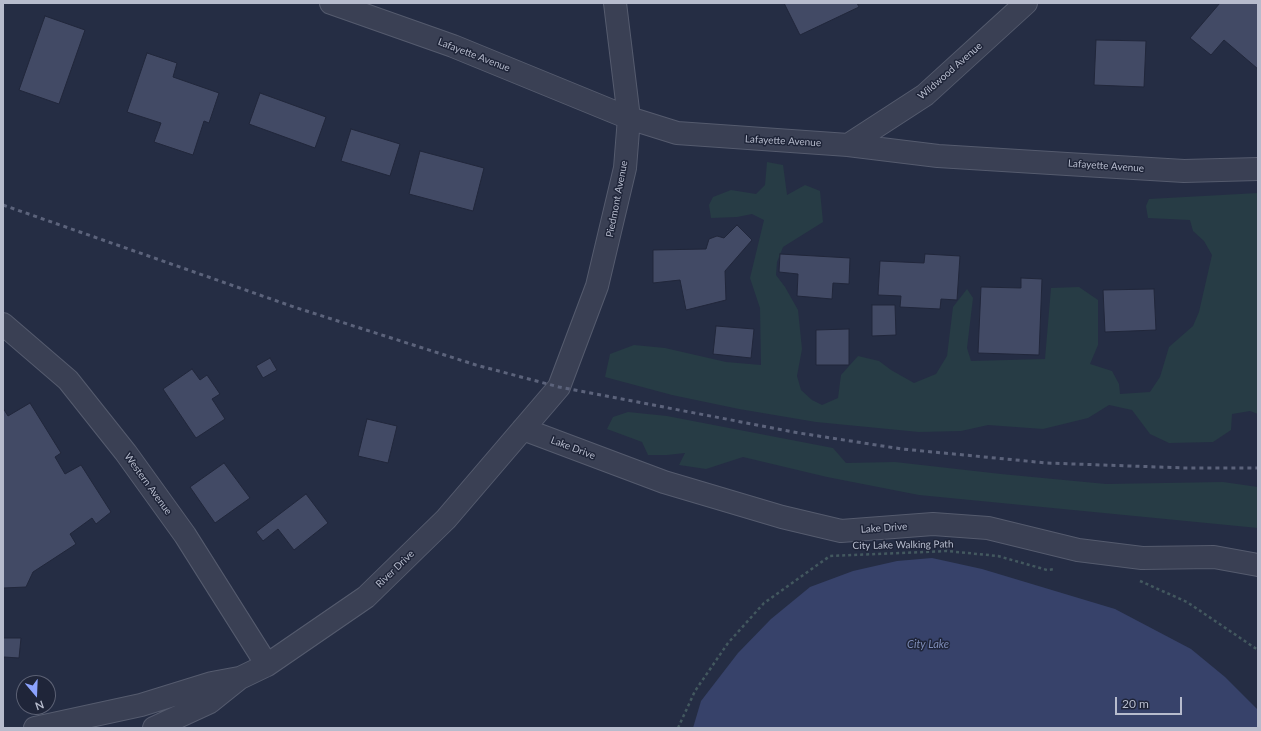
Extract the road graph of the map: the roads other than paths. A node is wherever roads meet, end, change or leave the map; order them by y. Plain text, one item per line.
1 (331, 3) edge
2 (615, 3) edge
3 (1026, 3) edge
4 (629, 118) junction
5 (848, 145) junction
6 (1258, 169) edge
7 (3, 324) edge
8 (523, 429) junction
9 (1258, 565) edge
10 (267, 665) junction
11 (240, 678) junction
12 (35, 728) edge
13 (154, 728) edge

1 - 4 street, Lafayette Avenue
2 - 4 street, Piedmont Avenue
3 - 5 street, Wildwood Avenue
4 - 5 street, Lafayette Avenue
4 - 8 street, Piedmont Avenue
5 - 6 street, Lafayette Avenue
7 - 10 street, Western Avenue
8 - 9 street, Lake Drive
8 - 10 street, River Drive
10 - 11 street, River Drive
11 - 12 street, River Drive
11 - 13 street, River Drive

